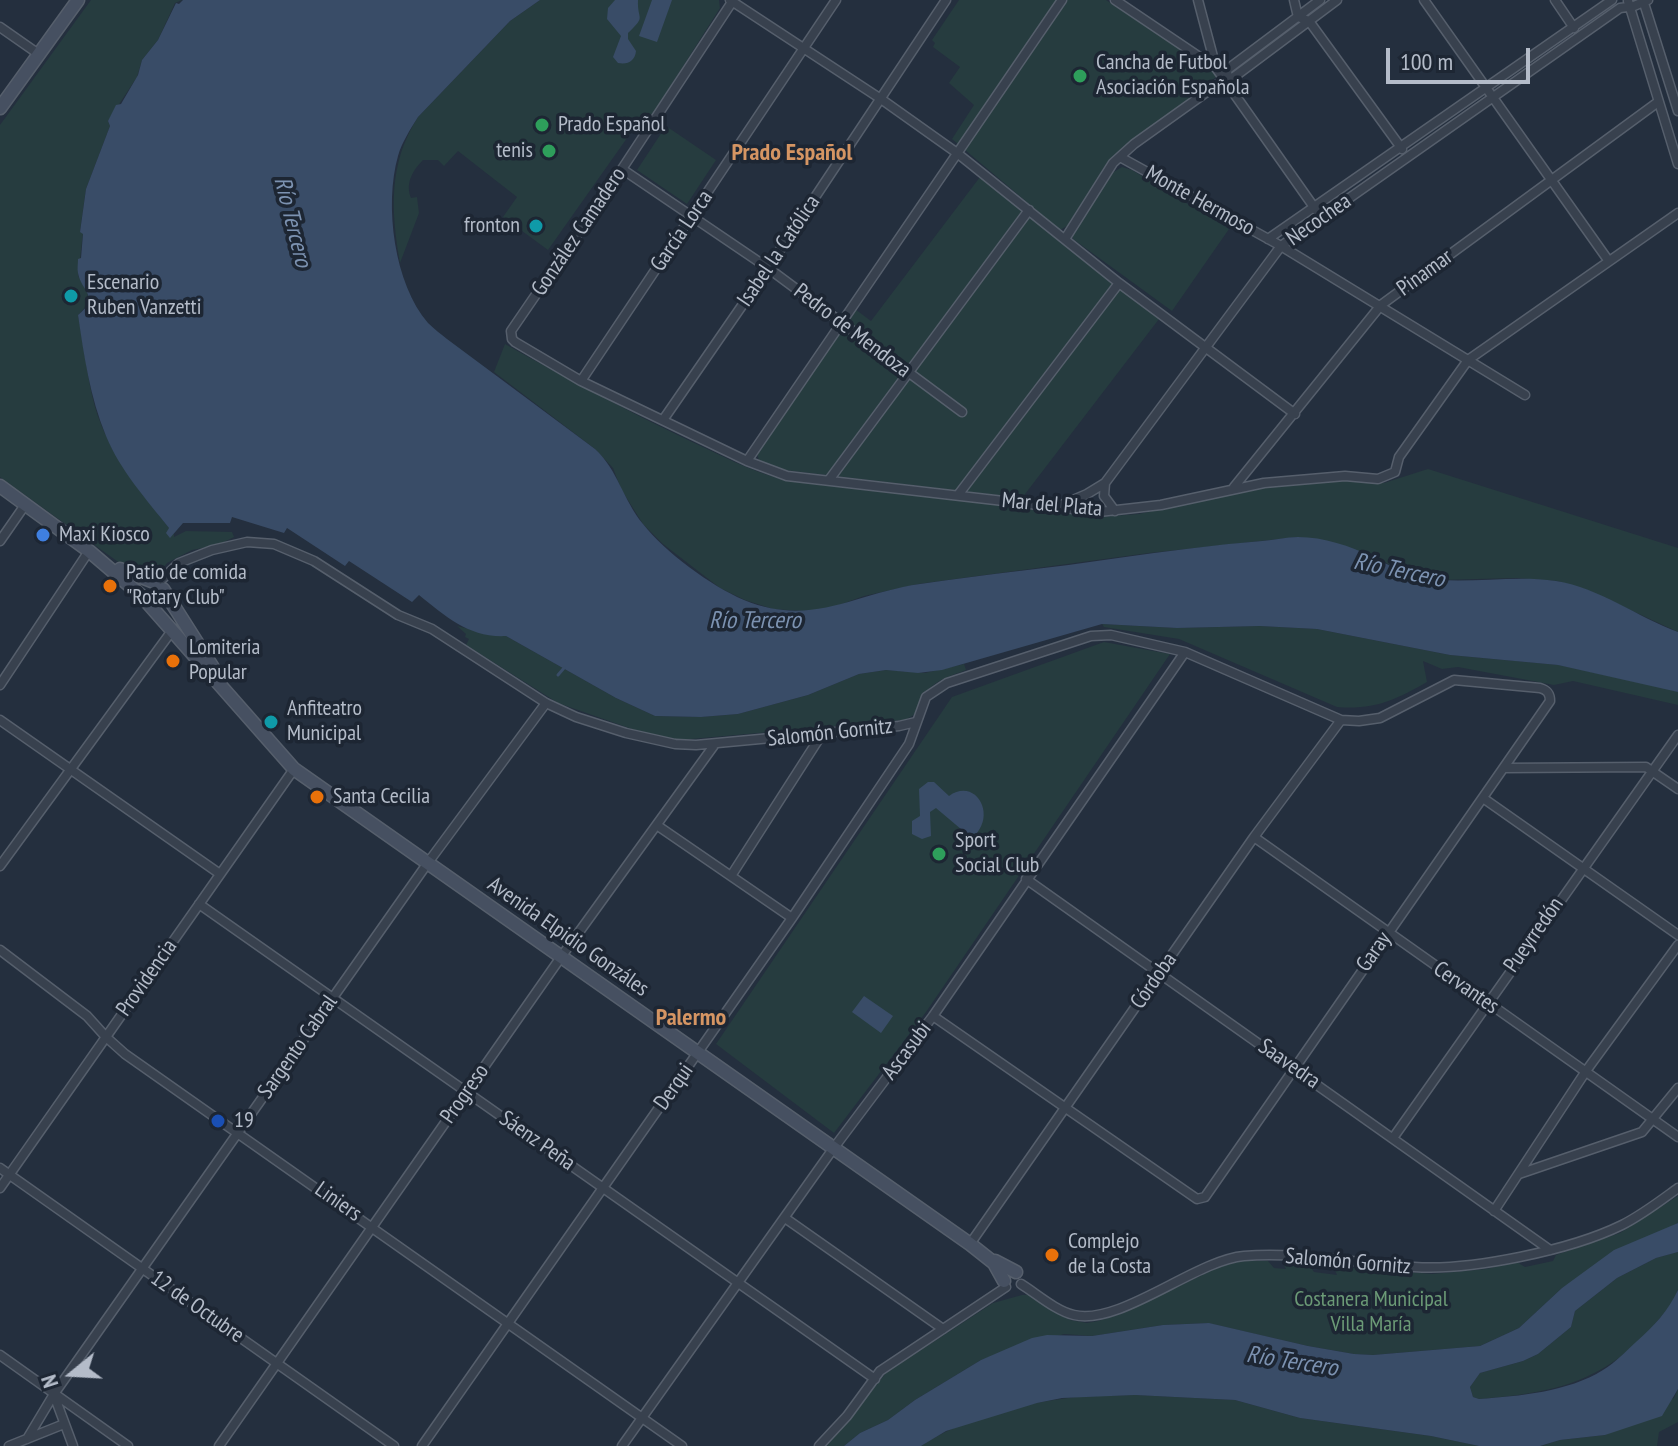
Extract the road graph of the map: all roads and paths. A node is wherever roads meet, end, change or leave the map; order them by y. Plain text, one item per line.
1 (78, 0) edge
2 (836, 0) edge
3 (946, 0) edge
4 (1062, 0) edge
5 (1115, 0) edge
6 (1198, 0) edge
7 (1294, 0) edge
8 (1320, 0) edge
9 (1337, 0) edge
10 (1424, 0) edge
11 (1555, 0) edge
12 (1612, 0) edge
13 (1645, 0) edge
14 (732, 1) edge
15 (1628, 2) edge
16 (1298, 17) junction
17 (1309, 21) junction
18 (0, 27) edge
19 (1574, 28) junction
20 (804, 48) junction
21 (40, 55) junction
22 (1216, 68) junction
23 (1225, 79) junction
24 (1487, 88) junction
25 (1493, 98) junction
26 (881, 99) junction
27 (1658, 102) junction
28 (0, 108) edge
29 (1678, 111) edge
30 (1401, 148) junction
31 (957, 153) junction
32 (1120, 157) junction
33 (1407, 157) junction
34 (1678, 164) edge
35 (622, 169) junction
36 (1553, 182) junction
37 (1314, 208) junction
38 (1029, 210) junction
39 (1678, 213) edge
40 (693, 215) junction
41 (1321, 218) junction
42 (1065, 239) junction
43 (1268, 239) junction
44 (1281, 246) junction
45 (1608, 260) junction
46 (768, 268) junction
47 (1119, 283) junction
48 (1381, 305) junction
49 (842, 322) junction
50 (515, 342) joint
51 (1206, 348) junction
52 (1468, 360) junction
53 (909, 373) junction
54 (581, 381) junction
55 (1525, 395) dead end
56 (962, 412) dead end
57 (1295, 414) junction
58 (663, 420) junction
59 (747, 461) junction
60 (829, 480) junction
61 (1105, 483) junction
62 (0, 486) edge
63 (1234, 488) junction
64 (958, 495) junction
65 (25, 505) junction
66 (1054, 508) junction
67 (1115, 511) junction
68 (0, 541) edge
69 (89, 551) junction
70 (158, 585) junction
71 (145, 600) junction
72 (171, 632) junction
73 (1185, 652) junction
74 (0, 685) edge
75 (234, 700) junction
76 (1550, 701) joint
77 (546, 703) junction
78 (0, 720) edge
79 (1341, 720) junction
80 (916, 722) junction
81 (822, 734) junction
82 (1678, 735) edge
83 (715, 744) junction
84 (1504, 768) junction
85 (294, 769) junction
86 (71, 770) junction
87 (1652, 771) junction
88 (1678, 789) edge
89 (1483, 798) junction
90 (658, 826) junction
91 (1254, 837) junction
92 (427, 864) junction
93 (0, 866) edge
94 (1582, 867) junction
95 (220, 874) junction
96 (731, 876) junction
97 (1026, 879) junction
98 (199, 904) junction
99 (792, 918) junction
100 (1387, 933) junction
101 (1678, 935) edge
102 (1678, 945) edge
103 (0, 950) edge
104 (561, 957) junction
105 (1159, 973) junction
106 (332, 998) junction
107 (1487, 1003) junction
108 (933, 1016) junction
109 (106, 1037) junction
110 (698, 1052) junction
111 (1294, 1068) junction
112 (1586, 1071) junction
113 (1678, 1088) edge
114 (466, 1092) junction
115 (1064, 1106) junction
116 (1654, 1120) junction
117 (238, 1132) junction
118 (1678, 1137) edge
119 (1393, 1138) junction
120 (833, 1149) junction
121 (0, 1168) edge
122 (10, 1174) junction
123 (1519, 1174) junction
124 (0, 1188) edge
125 (603, 1188) junction
126 (1678, 1188) edge
127 (1494, 1211) junction
128 (785, 1218) junction
129 (373, 1227) junction
130 (970, 1244) junction
131 (1550, 1250) junction
132 (988, 1258) junction
133 (142, 1268) junction
134 (1019, 1278) junction
135 (737, 1283) junction
136 (1005, 1284) junction
137 (506, 1322) junction
138 (943, 1329) junction
139 (0, 1355) edge
140 (277, 1363) junction
141 (875, 1379) junction
142 (54, 1394) junction
143 (642, 1418) junction
144 (64, 1424) junction
145 (27, 1439) junction
146 (9, 1446) edge
147 (73, 1446) edge
148 (128, 1446) edge
149 (219, 1446) edge
150 (394, 1446) edge
151 (422, 1446) edge
152 (622, 1446) edge
153 (682, 1446) edge
154 (819, 1446) edge

1 - 21 main road
2 - 20 street, García Lorca
3 - 26 street, Isabel la Católica
4 - 31 street
5 - 22 street
6 - 22 street
7 - 16 street
8 - 16 street
9 - 17 street
10 - 24 street
11 - 19 street
12 - 19 street, Necochea
13 - 15 street, Necochea
13 - 29 street
14 - 20 street
14 - 35 street, González Camadero
15 - 25 street, Necochea
15 - 27 street
16 - 17 street
16 - 23 street
17 - 23 street
17 - 30 street
18 - 21 street
19 - 24 street, Necochea
20 - 26 street
20 - 40 street, García Lorca
21 - 28 main road
22 - 23 street
23 - 32 street
23 - 37 street
24 - 25 street
24 - 30 street, Necochea
25 - 33 street, Necochea
25 - 36 street
26 - 31 street
26 - 46 street, Isabel la Católica
27 - 34 street
27 - 36 street, Pinamar
30 - 33 street
30 - 37 street, Necochea
31 - 38 street
31 - 49 street
32 - 42 street
32 - 43 street, Monte Hermoso
33 - 41 street, Necochea
35 - 40 street, Pedro de Mendoza
35 - 50 street, González Camadero
36 - 45 street
36 - 48 street, Pinamar
37 - 41 street
37 - 43 street, Necochea
38 - 42 street
38 - 53 street
39 - 45 street
40 - 46 street, Pedro de Mendoza
40 - 54 street, García Lorca
41 - 44 street, Necochea
42 - 47 street
43 - 44 street, Monte Hermoso
44 - 48 street, Monte Hermoso
44 - 51 street, Necochea
45 - 52 street
46 - 49 street, Pedro de Mendoza
46 - 58 street, Isabel la Católica
47 - 51 street
47 - 64 street
48 - 52 street, Monte Hermoso
48 - 57 street, Pinamar
49 - 53 street, Pedro de Mendoza
49 - 59 street
50 - 54 street, Mar del Plata
51 - 57 street
51 - 61 street, Necochea
52 - 55 street, Monte Hermoso
52 - 63 street, Mar del Plata
53 - 56 street, Pedro de Mendoza
53 - 60 street
54 - 58 street, Mar del Plata
57 - 63 street, Pinamar
58 - 59 street, Mar del Plata
59 - 60 street, Mar del Plata
60 - 64 street, Mar del Plata
61 - 66 street, Necochea
61 - 67 street
62 - 65 main road, Avenida Elpidio Gonzáles
63 - 67 street, Mar del Plata
64 - 66 street, Mar del Plata
65 - 68 street
65 - 69 main road, Avenida Elpidio Gonzáles
66 - 67 street, Mar del Plata
69 - 70 main road, Avenida Elpidio Gonzáles
69 - 71 main road, Avenida Elpidio Gonzáles
69 - 74 street
70 - 71 main road
70 - 71 main road
70 - 75 main road, Avenida Elpidio Gonzáles
70 - 77 street, Salomón Gornitz
71 - 72 main road, Avenida Elpidio Gonzáles
72 - 75 main road, Avenida Elpidio Gonzáles
72 - 86 street
73 - 79 street, Salomón Gornitz
73 - 80 street, Salomón Gornitz
73 - 97 street, Ascasubi
75 - 85 main road, Avenida Elpidio Gonzáles
76 - 79 street, Salomón Gornitz
76 - 84 street, Garay
77 - 83 street, Salomón Gornitz
77 - 92 street, Sargento Cabral
78 - 86 street
79 - 91 street, Córdoba
80 - 81 street, Salomón Gornitz
80 - 99 street, Derqui
81 - 83 street, Salomón Gornitz
81 - 96 street
82 - 87 street, Pueyrredón
83 - 90 street, Progreso
84 - 87 street
84 - 89 street, Garay
85 - 92 main road, Avenida Elpidio Gonzáles
85 - 95 street, Providencia
86 - 93 street
86 - 95 street
87 - 88 street
87 - 94 street, Pueyrredón
89 - 94 street
89 - 100 street, Garay
90 - 96 street
90 - 104 street, Progreso
91 - 100 street, Cervantes
91 - 105 street, Córdoba
92 - 104 main road, Avenida Elpidio Gonzáles
92 - 106 street, Sargento Cabral
94 - 101 street
94 - 107 street, Pueyrredón
95 - 98 street, Providencia
96 - 99 street
97 - 105 street, Saavedra
97 - 108 street, Ascasubi
98 - 106 street, Sáenz Peña
98 - 109 street, Providencia
99 - 110 street, Derqui
100 - 107 street, Cervantes
100 - 111 street, Garay
102 - 112 street
103 - 109 street, Liniers
104 - 110 main road, Avenida Elpidio Gonzáles
104 - 114 street, Progreso
105 - 111 street, Saavedra
105 - 115 street, Córdoba
106 - 114 street, Sáenz Peña
106 - 117 street, Sargento Cabral
107 - 112 street, Cervantes
107 - 119 street, Pueyrredón
108 - 115 street
108 - 120 street, Ascasubi
109 - 117 street, Liniers
109 - 122 street, Providencia
110 - 120 main road, Avenida Elpidio Gonzáles
110 - 125 street, Derqui
111 - 115 street, Garay
111 - 119 street, Saavedra
112 - 116 street, Cervantes
112 - 123 street
113 - 116 street
114 - 125 street, Sáenz Peña
114 - 129 street, Progreso
115 - 130 street, Córdoba
116 - 118 street, Cervantes
116 - 123 street
117 - 129 street, Liniers
117 - 133 street, Sargento Cabral
119 - 127 street, Saavedra
120 - 128 street, Ascasubi
120 - 130 main road, Avenida Elpidio Gonzáles
121 - 122 street, 12 de Octubre
122 - 124 street, Providencia
122 - 133 street, 12 de Octubre
123 - 127 street
125 - 135 street, Sáenz Peña
125 - 137 street, Derqui
126 - 131 street, Salomón Gornitz
127 - 131 street, Saavedra
128 - 135 street, Ascasubi
128 - 138 street
129 - 137 street, Liniers
129 - 140 street, Progreso
130 - 132 main road, Avenida Elpidio Gonzáles
131 - 134 street, Salomón Gornitz
132 - 134 main road
132 - 136 main road, Avenida Elpidio Gonzáles
133 - 140 street, 12 de Octubre
133 - 142 street, Sargento Cabral
134 - 136 street
134 - 136 street
135 - 141 street, Sáenz Peña
135 - 143 street, Ascasubi
136 - 138 street
137 - 143 street, Liniers
137 - 151 street, Derqui
138 - 141 street
139 - 142 street
140 - 149 street, Progreso
140 - 150 street, 12 de Octubre
141 - 154 street
142 - 144 street
142 - 145 street, Sargento Cabral
142 - 148 street
143 - 152 street, Ascasubi
143 - 153 street, Liniers
144 - 145 street
144 - 147 street
145 - 146 street

